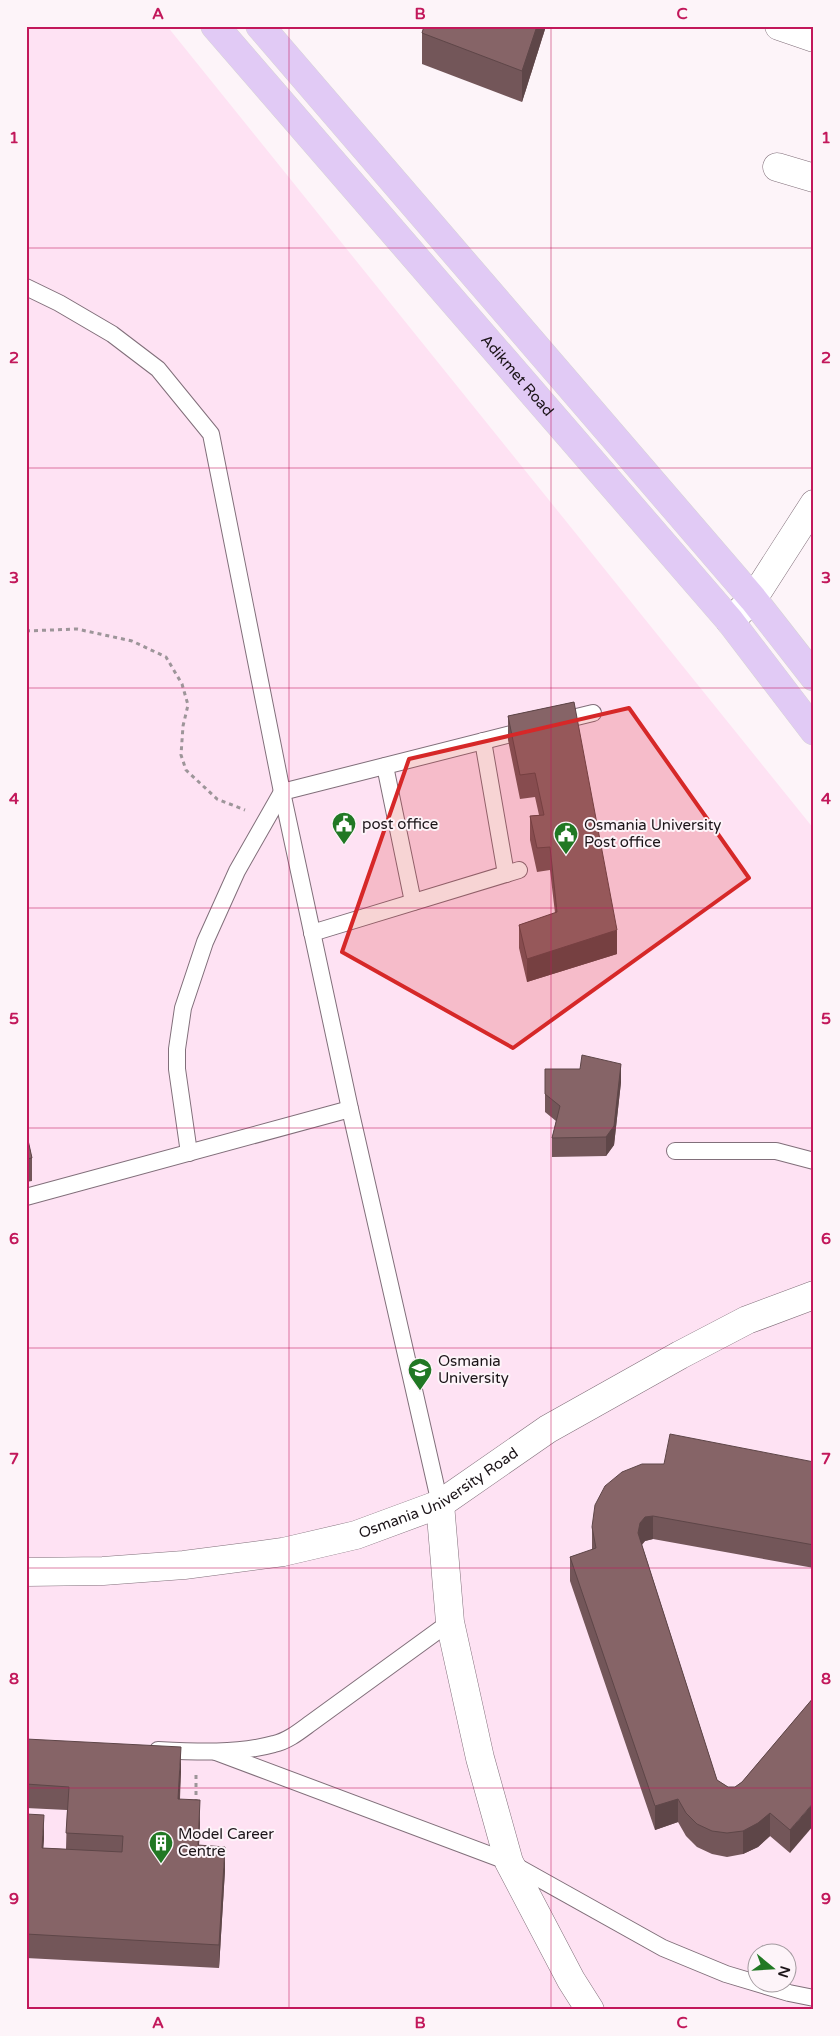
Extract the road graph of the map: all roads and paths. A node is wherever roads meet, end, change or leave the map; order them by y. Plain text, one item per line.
1 (215, 26) edge
2 (260, 26) edge
3 (779, 26) edge
4 (814, 38) edge
5 (778, 166) dead end
6 (814, 178) edge
7 (26, 287) edge
8 (814, 504) edge
9 (753, 600) junction
10 (730, 621) junction
11 (26, 631) edge
12 (814, 677) edge
13 (593, 713) dead end
14 (814, 731) edge
15 (482, 741) junction
16 (385, 766) junction
17 (282, 792) junction
18 (413, 902) junction
19 (312, 933) junction
20 (350, 1109) junction
21 (675, 1151) dead end
22 (189, 1153) junction
23 (814, 1160) edge
24 (26, 1197) edge
25 (814, 1294) edge
26 (440, 1504) junction
27 (26, 1572) edge
28 (450, 1622) junction
29 (141, 1749) edge
30 (196, 1752) junction
31 (216, 1752) junction
32 (196, 1808) edge
33 (509, 1862) junction
34 (814, 1998) edge
35 (590, 2010) edge

1 - 10 main road, Adikmet Road
2 - 9 main road
3 - 4 main road
5 - 6 main road
7 - 17 lane
8 - 9 main road
9 - 10 main road
9 - 12 main road
10 - 14 main road, Adikmet Road
11 - 17 path
13 - 15 lane
15 - 16 lane
15 - 18 lane
16 - 17 lane
16 - 18 lane
17 - 19 lane
17 - 22 lane
18 - 19 lane
19 - 20 lane
20 - 22 lane
20 - 26 lane
21 - 23 lane
22 - 24 lane
25 - 26 main road, Osmania University Road
26 - 27 main road, Osmania University Road
26 - 28 main road
28 - 31 lane
28 - 33 main road
29 - 30 lane
30 - 31 lane
30 - 32 path
31 - 33 lane
33 - 34 lane
33 - 35 main road

